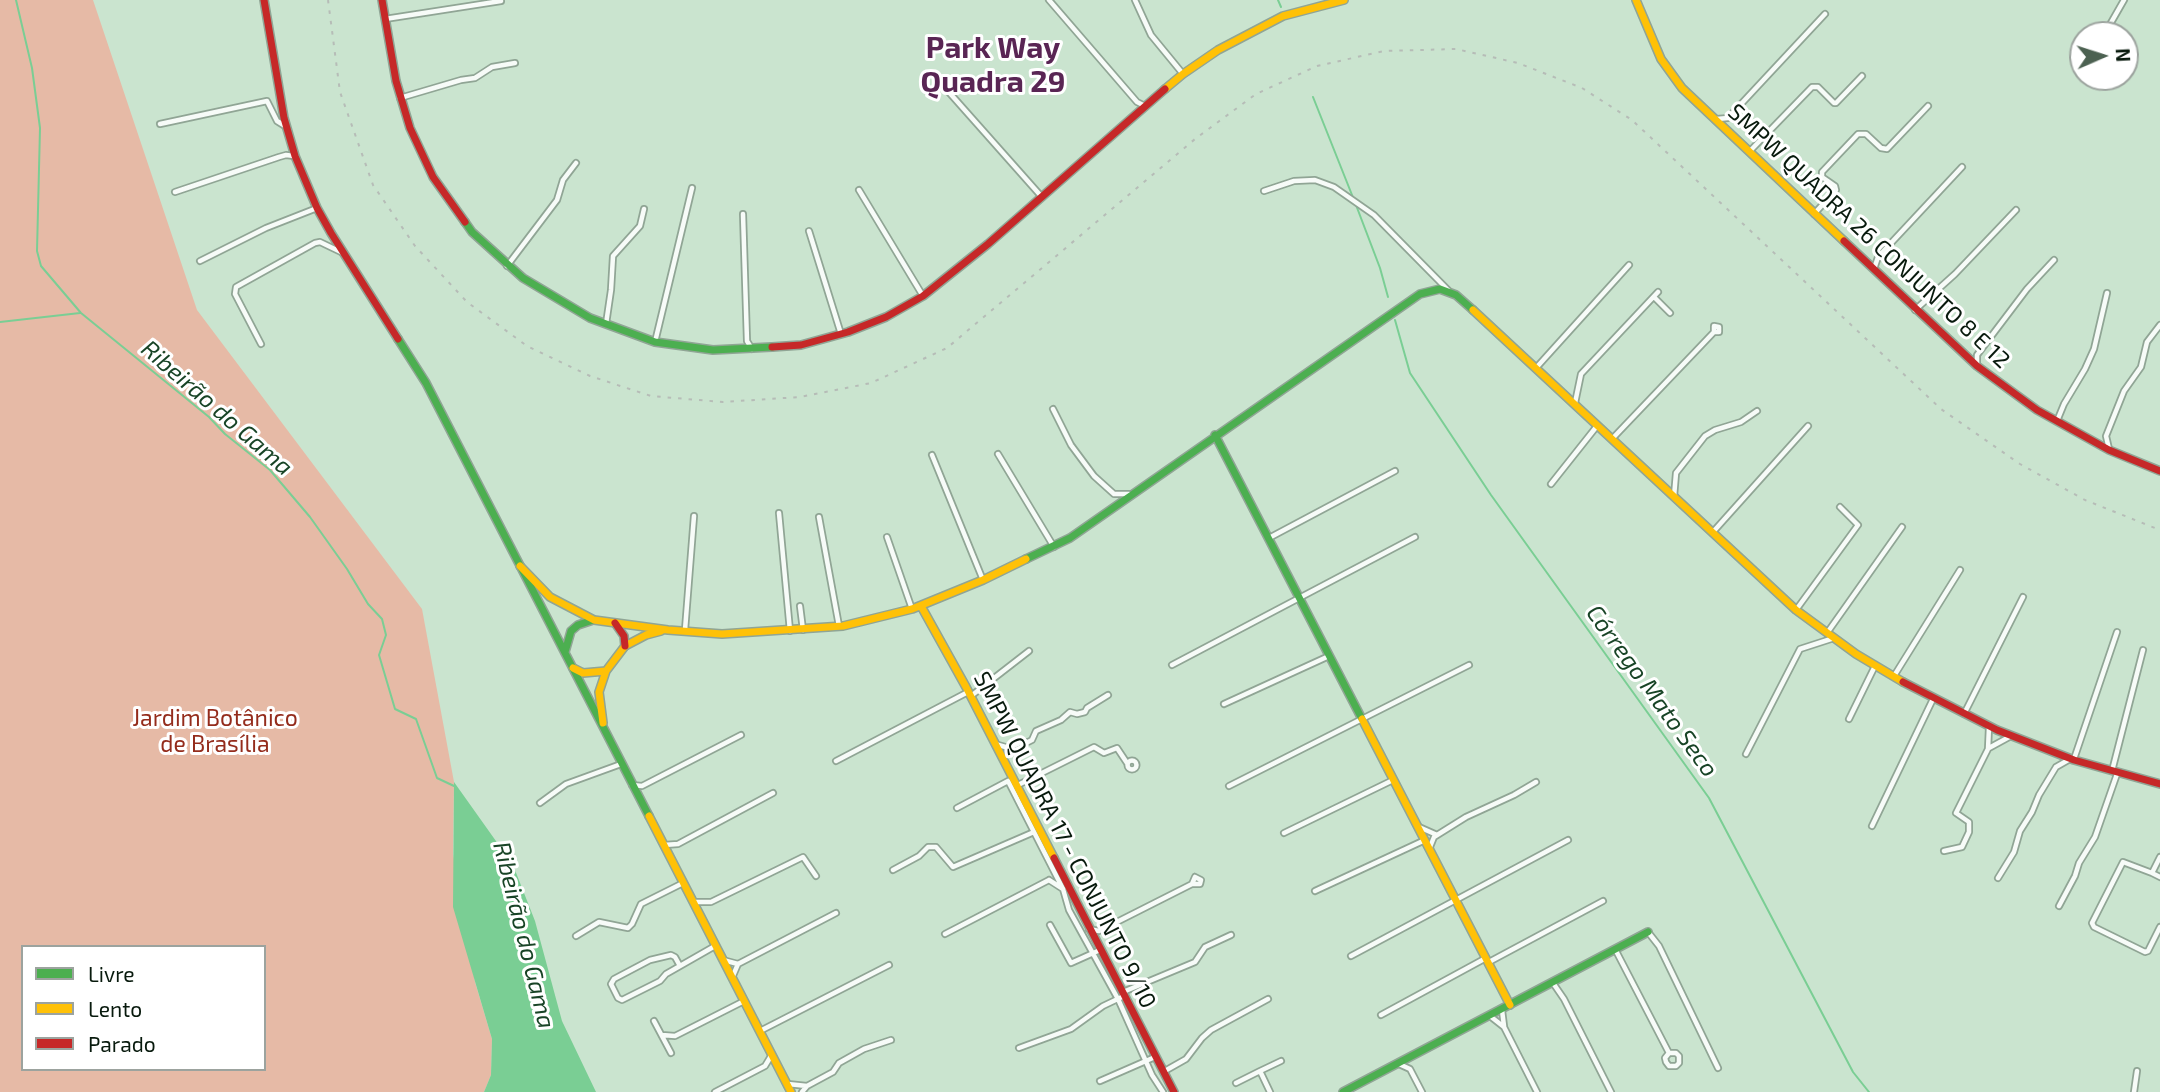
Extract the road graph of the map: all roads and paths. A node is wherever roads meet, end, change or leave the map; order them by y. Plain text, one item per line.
1 (264, 0) edge
2 (383, 0) edge
3 (1049, 0) edge
4 (1135, 0) edge
5 (1344, 0) edge
6 (1636, 0) edge
7 (2124, 0) edge
8 (501, 1) edge
9 (1825, 14) dead end
10 (385, 19) junction
11 (2112, 21) edge
12 (515, 63) dead end
13 (1183, 74) junction
14 (1862, 76) dead end
15 (939, 81) dead end
16 (400, 98) junction
17 (1137, 102) junction
18 (1146, 106) junction
19 (1928, 106) dead end
20 (1138, 113) junction
21 (1728, 118) junction
22 (1714, 119) junction
23 (160, 124) dead end
24 (286, 126) junction
25 (1728, 133) junction
26 (1749, 152) junction
27 (290, 156) junction
28 (576, 163) dead end
29 (1962, 167) dead end
30 (692, 188) dead end
31 (859, 190) dead end
32 (1264, 191) dead end
33 (176, 192) dead end
34 (1041, 196) junction
35 (317, 208) junction
36 (643, 209) dead end
37 (2016, 210) dead end
38 (743, 214) dead end
39 (1814, 214) junction
40 (809, 231) dead end
41 (344, 253) junction
42 (1878, 257) junction
43 (1862, 259) junction
44 (2054, 260) dead end
45 (200, 261) dead end
46 (1629, 265) dead end
47 (508, 266) junction
48 (1874, 271) junction
49 (1449, 290) junction
50 (1658, 292) dead end
51 (2108, 293) dead end
52 (923, 296) junction
53 (1654, 297) junction
54 (1915, 310) junction
55 (1670, 313) dead end
56 (606, 324) junction
57 (2160, 325) edge
58 (1714, 332) dead end
59 (841, 334) junction
60 (747, 341) junction
61 (655, 342) junction
62 (261, 344) dead end
63 (753, 349) junction
64 (742, 350) junction
65 (1977, 355) junction
66 (1966, 356) junction
67 (1977, 366) junction
68 (1535, 369) junction
69 (1574, 404) junction
70 (1053, 409) dead end
71 (1757, 411) dead end
72 (2057, 421) junction
73 (1598, 426) junction
74 (1808, 426) dead end
75 (1215, 435) junction
76 (2106, 436) junction
77 (1612, 439) junction
78 (2092, 441) junction
79 (2109, 450) junction
80 (998, 454) dead end
81 (932, 455) dead end
82 (1395, 471) dead end
83 (2160, 471) edge
84 (1550, 484) dead end
85 (1114, 494) junction
86 (1131, 494) junction
87 (1674, 497) junction
88 (1114, 506) junction
89 (1840, 506) dead end
90 (779, 513) dead end
91 (694, 516) dead end
92 (819, 517) dead end
93 (1902, 527) dead end
94 (1711, 533) junction
95 (887, 537) dead end
96 (1415, 537) dead end
97 (1269, 538) junction
98 (1054, 548) junction
99 (520, 566) junction
100 (1960, 570) dead end
101 (983, 580) junction
102 (2023, 597) dead end
103 (1300, 598) junction
104 (800, 606) dead end
105 (921, 606) junction
106 (912, 609) junction
107 (1796, 610) junction
108 (594, 620) junction
109 (615, 623) junction
110 (839, 626) junction
111 (668, 630) junction
112 (803, 630) junction
113 (685, 631) junction
114 (790, 631) junction
115 (2117, 632) dead end
116 (1831, 635) junction
117 (625, 646) junction
118 (2143, 650) dead end
119 (1029, 651) dead end
120 (565, 652) junction
121 (1329, 656) junction
122 (1172, 665) dead end
123 (1469, 665) dead end
124 (571, 666) junction
125 (1876, 666) junction
126 (606, 671) junction
127 (1893, 676) junction
128 (970, 691) junction
129 (1108, 695) dead end
130 (1933, 699) junction
131 (1224, 705) dead end
132 (1357, 710) junction
133 (1376, 713) junction
134 (1964, 714) junction
135 (1849, 719) dead end
136 (1362, 720) junction
137 (1990, 727) junction
138 (606, 734) junction
139 (741, 735) dead end
140 (2011, 736) junction
141 (994, 744) junction
142 (1009, 748) junction
143 (1988, 749) junction
144 (2056, 753) junction
145 (1746, 754) dead end
146 (2072, 759) junction
147 (836, 761) dead end
148 (1004, 763) junction
149 (1127, 763) dead end
150 (621, 764) junction
151 (2056, 767) junction
152 (2115, 773) junction
153 (1394, 780) junction
154 (1536, 782) dead end
155 (2160, 784) edge
156 (632, 785) junction
157 (1016, 785) junction
158 (642, 786) junction
159 (1229, 786) dead end
160 (773, 793) dead end
161 (638, 795) junction
162 (540, 803) dead end
163 (957, 808) dead end
164 (1872, 826) dead end
165 (1419, 827) junction
166 (1036, 831) junction
167 (1284, 833) dead end
168 (1438, 835) junction
169 (1425, 839) junction
170 (1568, 839) dead end
171 (678, 844) junction
172 (664, 845) junction
173 (1430, 848) junction
174 (1944, 850) dead end
175 (670, 856) junction
176 (1052, 856) junction
177 (2160, 857) edge
178 (1051, 865) junction
179 (893, 870) dead end
180 (2152, 873) junction
181 (816, 876) dead end
182 (2160, 877) edge
183 (1998, 878) dead end
184 (1049, 880) junction
185 (684, 882) junction
186 (1192, 884) dead end
187 (1066, 890) junction
188 (1315, 891) dead end
189 (1456, 899) junction
190 (1603, 901) dead end
191 (694, 902) junction
192 (711, 902) junction
193 (2059, 906) dead end
194 (836, 914) dead end
195 (701, 916) junction
196 (1050, 925) dead end
197 (1089, 928) junction
198 (2160, 928) edge
199 (1099, 931) junction
200 (1648, 932) joint
201 (945, 934) dead end
202 (1231, 935) dead end
203 (576, 936) dead end
204 (1095, 941) junction
205 (715, 946) junction
206 (1615, 949) junction
207 (1096, 952) junction
208 (1351, 956) dead end
209 (723, 960) junction
210 (1488, 960) junction
211 (738, 964) junction
212 (889, 965) dead end
213 (680, 966) junction
214 (732, 978) junction
215 (1553, 983) junction
216 (1121, 996) junction
217 (1268, 999) dead end
218 (744, 1001) junction
219 (1510, 1005) junction
220 (1502, 1010) junction
221 (1381, 1015) dead end
222 (1490, 1016) junction
223 (654, 1021) dead end
224 (1504, 1027) junction
225 (760, 1032) junction
226 (662, 1035) junction
227 (675, 1036) junction
228 (891, 1040) dead end
229 (1019, 1048) dead end
230 (1670, 1053) dead end
231 (772, 1055) junction
232 (1155, 1056) junction
233 (1412, 1056) junction
234 (1146, 1061) junction
235 (1281, 1061) dead end
236 (1398, 1063) junction
237 (765, 1066) junction
238 (778, 1066) junction
239 (1718, 1068) dead end
240 (1410, 1069) junction
241 (2137, 1071) dead end
242 (1163, 1072) junction
243 (1260, 1072) junction
244 (1100, 1081) dead end
245 (1236, 1083) dead end
246 (787, 1084) junction
247 (807, 1086) junction
248 (1347, 1091) edge
249 (715, 1092) edge
250 (791, 1092) edge
251 (802, 1092) edge
252 (1163, 1092) edge
253 (1174, 1092) edge
254 (1270, 1092) edge
255 (1422, 1092) edge
256 (1537, 1092) edge
257 (1611, 1092) edge
258 (2134, 1092) edge

1 - 24 street
2 - 10 street
3 - 17 street
4 - 13 street
5 - 13 street
6 - 22 street, SMPW QUADRA 26 CONJUNTO 8 E 12
7 - 11 street
8 - 10 street
9 - 21 street
10 - 16 street
12 - 16 street
13 - 18 street
14 - 26 street
15 - 34 street
16 - 47 street
17 - 18 street
17 - 20 street
18 - 20 street
19 - 39 street
20 - 34 street
21 - 22 street
21 - 25 street
22 - 25 street, SMPW QUADRA 26 CONJUNTO 8 E 12
23 - 24 street
24 - 27 street
25 - 26 street, SMPW QUADRA 26 CONJUNTO 8 E 12
26 - 39 street, SMPW QUADRA 26 CONJUNTO 8 E 12
27 - 33 street
27 - 35 street
28 - 47 street
29 - 42 street
30 - 61 street
31 - 52 street
32 - 49 street
34 - 52 street
35 - 41 street
35 - 45 street
36 - 56 street
37 - 54 street
38 - 60 street
39 - 43 street, SMPW QUADRA 26 CONJUNTO 8 E 12
40 - 59 street
41 - 62 street
41 - 99 street
42 - 43 street
42 - 48 street
43 - 48 street, SMPW QUADRA 26 CONJUNTO 8 E 12
44 - 65 street
46 - 68 street
47 - 56 street
48 - 54 street, SMPW QUADRA 26 CONJUNTO 8 E 12
49 - 68 street
49 - 75 street
50 - 53 street
51 - 72 street
52 - 59 street
53 - 55 street
53 - 69 street
54 - 66 street, SMPW QUADRA 26 CONJUNTO 8 E 12
56 - 61 street
57 - 76 street
58 - 77 street
59 - 63 street
60 - 63 street
60 - 64 street
61 - 64 street
63 - 64 street
65 - 66 street
65 - 67 street
66 - 67 street, SMPW QUADRA 26 CONJUNTO 8 E 12
67 - 72 street, SMPW QUADRA 26 CONJUNTO 8 E 12
68 - 69 street
69 - 73 street
70 - 85 street
71 - 87 street
72 - 78 street, SMPW QUADRA 26 CONJUNTO 8 E 12
73 - 77 street
73 - 84 street
74 - 94 street
75 - 86 street
75 - 97 street
76 - 78 street
76 - 79 street
77 - 87 street
78 - 79 street, SMPW QUADRA 26 CONJUNTO 8 E 12
79 - 83 street, SMPW QUADRA 26 CONJUNTO 8 E 12
80 - 98 street
81 - 101 street
82 - 97 street
85 - 86 street
85 - 88 street
86 - 88 street
87 - 94 street
88 - 98 street
89 - 107 street
90 - 114 street
91 - 113 street
92 - 110 street
93 - 116 street
94 - 107 street
95 - 106 street
96 - 103 street
97 - 103 street
98 - 101 street
99 - 108 street
99 - 120 street
100 - 127 street
101 - 105 street
102 - 134 street
103 - 121 street
103 - 122 street
104 - 112 street
105 - 106 street
105 - 128 street, SMPW QUADRA 17 - CONJUNTO 9/10
106 - 110 street
107 - 116 street
108 - 109 street
108 - 120 street
109 - 111 street
109 - 117 street
110 - 112 street
111 - 113 street
111 - 117 street
112 - 114 street
113 - 114 street
115 - 146 street
116 - 125 street
116 - 145 street
117 - 126 street
118 - 152 street
119 - 128 street
120 - 124 street
121 - 131 street
121 - 132 street
123 - 133 street
124 - 126 street
124 - 138 street
125 - 127 street
125 - 135 street
126 - 138 street
127 - 130 street
128 - 141 street, SMPW QUADRA 17 - CONJUNTO 9/10
128 - 147 street
129 - 142 street
130 - 134 street
130 - 164 street
132 - 133 street
132 - 136 street
133 - 136 street
134 - 137 street
136 - 153 street
136 - 159 street
137 - 140 street
137 - 143 street
138 - 150 street
139 - 158 street
140 - 143 street
140 - 144 street
141 - 142 street
141 - 148 street, SMPW QUADRA 17 - CONJUNTO 9/10
142 - 148 street
143 - 174 street
144 - 146 street
144 - 151 street
146 - 151 street
146 - 152 street
148 - 157 street, SMPW QUADRA 17 - CONJUNTO 9/10
149 - 157 street
150 - 156 street
150 - 162 street
151 - 183 street
152 - 155 street
152 - 193 street
153 - 165 street
153 - 167 street
154 - 168 street
156 - 158 street
156 - 161 street
157 - 163 street
157 - 166 street, SMPW QUADRA 17 - CONJUNTO 9/10
157 - 166 street
158 - 161 street
160 - 171 street
161 - 172 street
165 - 168 street
165 - 169 street
166 - 176 street, SMPW QUADRA 17 - CONJUNTO 9/10
166 - 178 street
166 - 179 street
168 - 173 street
169 - 173 street
169 - 188 street
170 - 189 street
171 - 172 street
171 - 175 street
172 - 175 street
173 - 189 street
175 - 185 street
176 - 178 street
176 - 187 street, SMPW QUADRA 17 - CONJUNTO 9/10
177 - 180 street
178 - 184 street
178 - 187 street
180 - 182 street
180 - 198 street
181 - 192 street
184 - 187 street
184 - 201 street
185 - 191 street
185 - 203 street
186 - 199 street
187 - 197 street, SMPW QUADRA 17 - CONJUNTO 9/10
187 - 207 street
189 - 208 street
189 - 210 street
190 - 210 street
191 - 192 street
191 - 195 street
192 - 195 street
194 - 211 street
195 - 205 street
196 - 207 street
197 - 199 street
197 - 204 street, SMPW QUADRA 17 - CONJUNTO 9/10
199 - 204 street
200 - 206 street
200 - 239 street
202 - 216 street
204 - 207 street, SMPW QUADRA 17 - CONJUNTO 9/10
205 - 209 street
205 - 213 street
206 - 215 street
206 - 230 street
207 - 216 street, SMPW QUADRA 17 - CONJUNTO 9/10
209 - 211 street
209 - 214 street
210 - 219 street
210 - 221 street
211 - 214 street
212 - 225 street
213 - 213 street
214 - 218 street
215 - 219 street
215 - 257 street
216 - 229 street
216 - 232 street, SMPW QUADRA 17 - CONJUNTO 9/10
216 - 234 street
217 - 242 street
218 - 225 street
218 - 227 street
219 - 220 street
220 - 222 street
220 - 224 street
222 - 224 street
222 - 233 street
223 - 226 street
224 - 256 street
225 - 231 street
226 - 227 street
226 - 227 street
228 - 247 street
231 - 237 street
231 - 238 street
232 - 234 street
232 - 242 street, SMPW QUADRA 17 - CONJUNTO 9/10
233 - 236 street
233 - 240 street
234 - 244 street
234 - 252 street
235 - 243 street
236 - 240 street
236 - 248 street
237 - 238 street
237 - 249 street
238 - 246 street
240 - 255 street
241 - 258 street
242 - 253 street, SMPW QUADRA 17 - CONJUNTO 9/10
243 - 245 street
243 - 254 street
246 - 247 street
246 - 250 street
247 - 251 street

